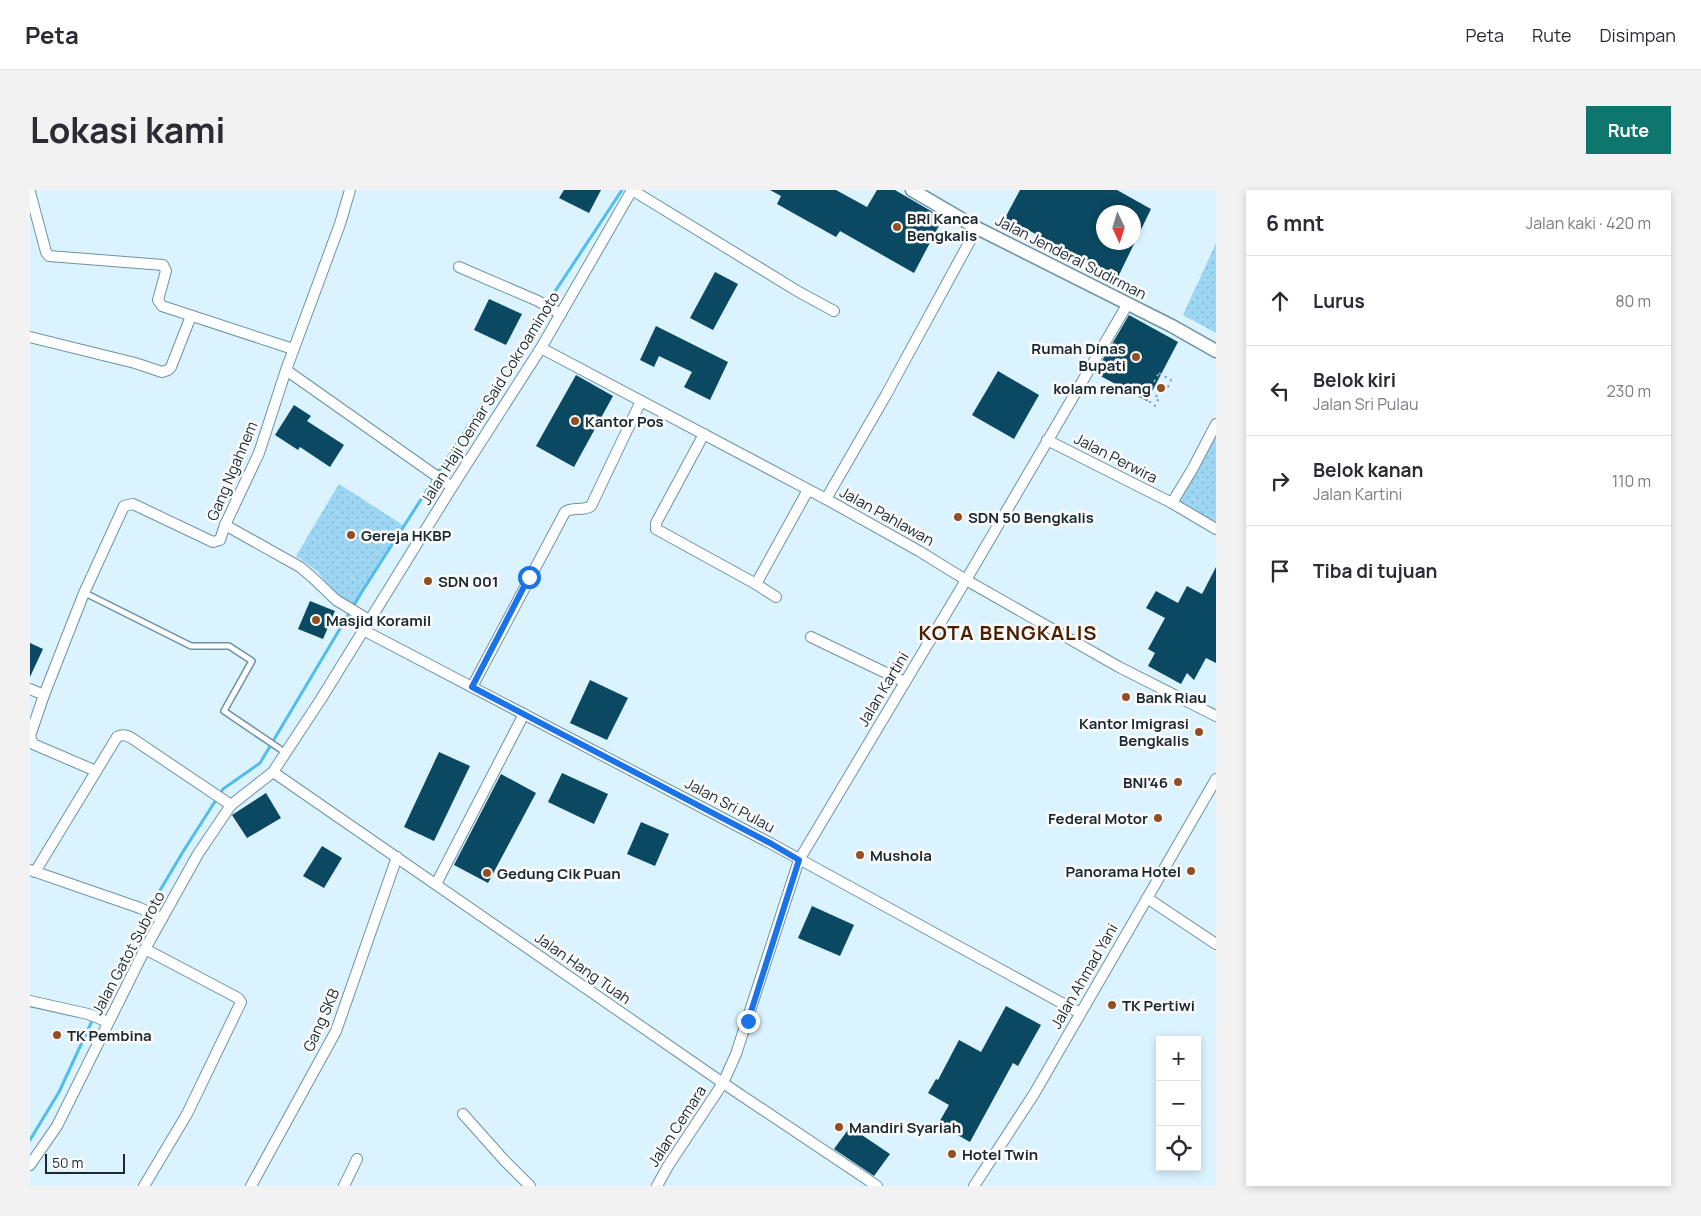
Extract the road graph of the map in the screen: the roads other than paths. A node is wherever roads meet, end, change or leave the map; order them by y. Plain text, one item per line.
1 (350, 190) edge
2 (632, 190) edge
3 (912, 190) edge
4 (30, 192) edge
5 (977, 228) junction
6 (459, 267) dead end
7 (1127, 305) junction
8 (558, 311) junction
9 (834, 311) dead end
10 (191, 316) junction
11 (30, 337) edge
12 (293, 348) junction
13 (541, 348) junction
14 (1216, 351) edge
15 (286, 370) junction
16 (641, 401) junction
17 (1216, 424) edge
18 (704, 434) junction
19 (1047, 440) junction
20 (448, 485) junction
21 (808, 490) junction
22 (826, 499) junction
23 (1172, 503) junction
24 (225, 525) junction
25 (1216, 529) edge
26 (966, 580) junction
27 (756, 584) junction
28 (84, 593) junction
29 (776, 597) dead end
30 (365, 618) junction
31 (363, 630) junction
32 (810, 636) dead end
33 (905, 682) junction
34 (472, 687) junction
35 (30, 689) edge
36 (44, 695) junction
37 (524, 714) junction
38 (1216, 716) edge
39 (283, 750) junction
40 (96, 771) junction
41 (273, 772) junction
42 (1216, 779) edge
43 (224, 800) junction
44 (397, 857) junction
45 (799, 860) junction
46 (32, 871) edge
47 (436, 884) junction
48 (1147, 898) junction
49 (160, 918) junction
50 (1216, 944) edge
51 (145, 949) junction
52 (30, 1000) edge
53 (1080, 1013) junction
54 (106, 1021) junction
55 (723, 1083) junction
56 (462, 1114) dead end
57 (357, 1159) dead end
58 (30, 1165) edge
59 (144, 1186) edge
60 (251, 1186) edge
61 (344, 1186) edge
62 (530, 1186) edge
63 (657, 1186) edge
64 (877, 1186) edge
65 (974, 1186) edge

1 - 12 street, Gang Ngahnem
2 - 8 street, Jalan Haji Oemar Said Cokroaminoto
2 - 9 street
3 - 5 street, Jalan Jenderal Sudirman
4 - 10 street
5 - 7 street, Jalan Jenderal Sudirman
5 - 22 street
6 - 8 street
7 - 14 street, Jalan Jenderal Sudirman
7 - 19 street, Jalan Kartini
8 - 13 street, Jalan Haji Oemar Said Cokroaminoto
10 - 11 street
10 - 12 street
12 - 15 street, Gang Ngahnem
13 - 16 street, Jalan Pahlawan
13 - 20 street, Jalan Haji Oemar Said Cokroaminoto
15 - 20 street
15 - 24 street, Gang Ngahnem
16 - 18 street, Jalan Pahlawan
16 - 34 street
17 - 23 street
18 - 21 street, Jalan Pahlawan
18 - 27 street
19 - 23 street, Jalan Perwira
19 - 26 street, Jalan Kartini
20 - 30 street, Jalan Haji Oemar Said Cokroaminoto
21 - 22 street, Jalan Pahlawan
21 - 27 street
22 - 26 street, Jalan Pahlawan
23 - 25 street, Jalan Perwira
24 - 28 street, Gang Ngahnem
24 - 30 street
26 - 33 street, Jalan Kartini
26 - 38 street, Jalan Pahlawan
27 - 29 street
28 - 36 street, Gang Ngahnem
28 - 39 lane
30 - 31 street, Jalan Haji Oemar Said Cokroaminoto
31 - 34 street, Jalan Sri Pulau
31 - 39 street, Jalan Haji Oemar Said Cokroaminoto
32 - 33 street
33 - 45 street, Jalan Kartini
34 - 37 street, Jalan Sri Pulau
35 - 36 street
36 - 40 street, Gang Ngahnem
37 - 45 street, Jalan Sri Pulau
37 - 47 street
39 - 41 street, Jalan Haji Oemar Said Cokroaminoto
40 - 43 street
40 - 46 street
41 - 43 street, Jalan Gatot Subroto
41 - 44 street, Jalan Hang Tuah
42 - 48 street, Jalan Ahmad Yani
43 - 49 street, Jalan Gatot Subroto
44 - 47 street, Jalan Hang Tuah
44 - 60 street, Gang SKB
45 - 53 street, Jalan Sri Pulau
45 - 55 street, Jalan Kartini
46 - 49 street
47 - 55 street, Jalan Hang Tuah
48 - 50 street
48 - 53 street, Jalan Ahmad Yani
49 - 51 street, Jalan Gatot Subroto
51 - 54 street, Jalan Gatot Subroto
51 - 59 street
52 - 54 street
53 - 65 street, Jalan Ahmad Yani
54 - 58 street, Jalan Gatot Subroto
55 - 63 street, Jalan Cemara
55 - 64 street, Jalan Hang Tuah
56 - 62 street
57 - 61 street

